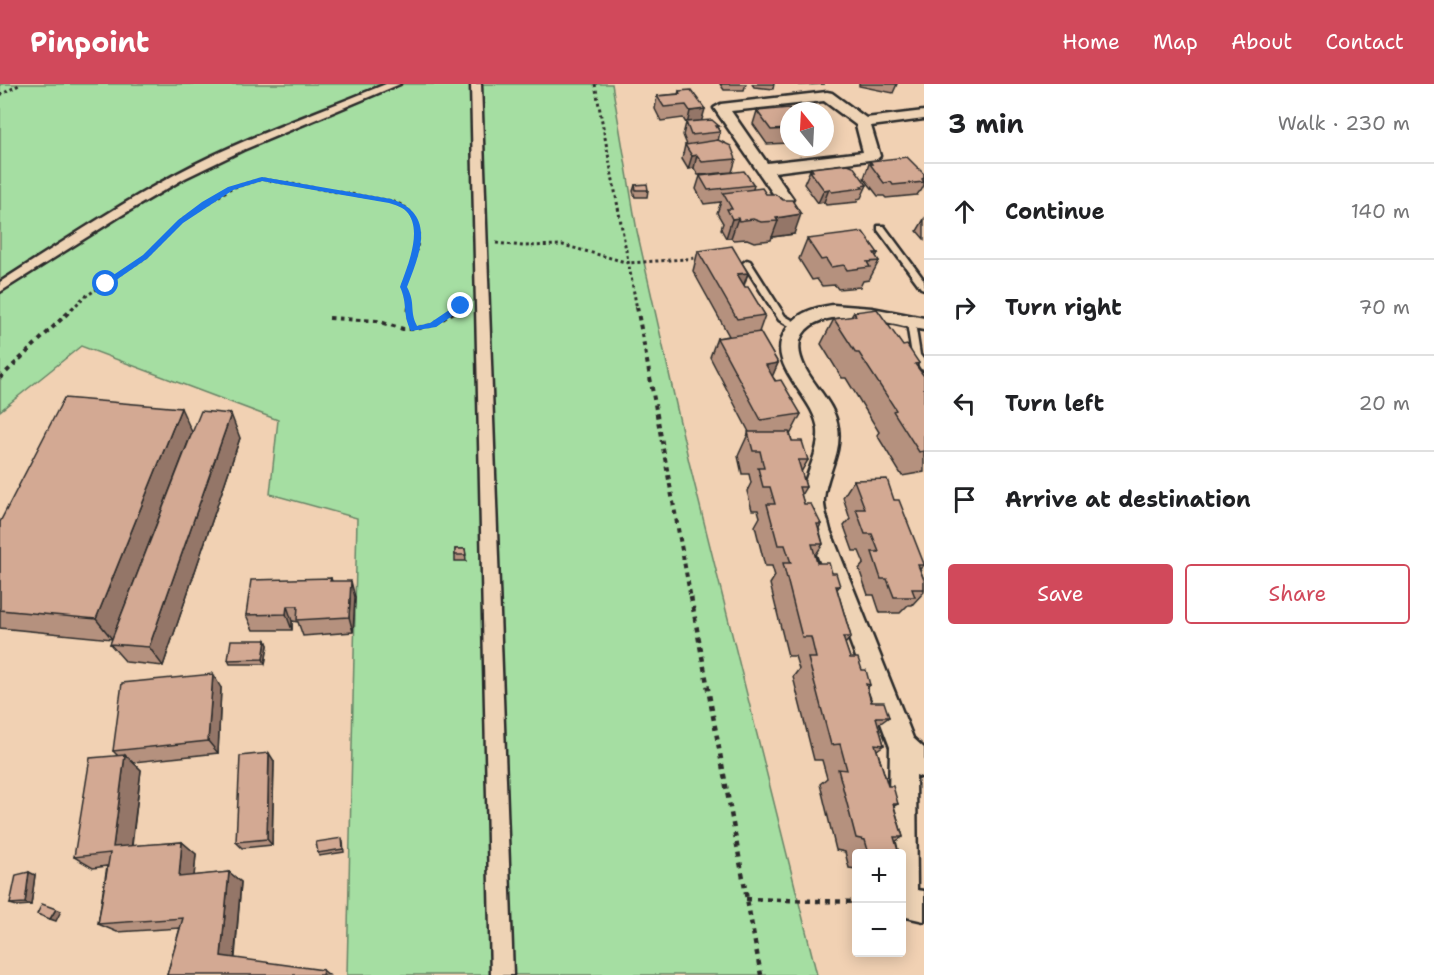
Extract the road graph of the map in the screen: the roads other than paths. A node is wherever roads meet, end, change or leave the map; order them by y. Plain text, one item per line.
1 (395, 84) edge
2 (476, 84) edge
3 (924, 115) edge
4 (863, 123) junction
5 (764, 168) junction
6 (785, 199) edge
7 (880, 228) dead end
8 (747, 263) dead end
9 (924, 286) edge
10 (0, 288) edge
11 (917, 324) edge
12 (796, 326) junction
13 (924, 367) edge
14 (914, 756) edge
15 (924, 906) edge
16 (501, 975) edge

1 - 10 street
2 - 16 street
3 - 4 street
4 - 5 street
4 - 5 street
5 - 6 street
7 - 9 lane
8 - 12 lane
11 - 12 street
11 - 13 lane
12 - 14 street
14 - 15 street

